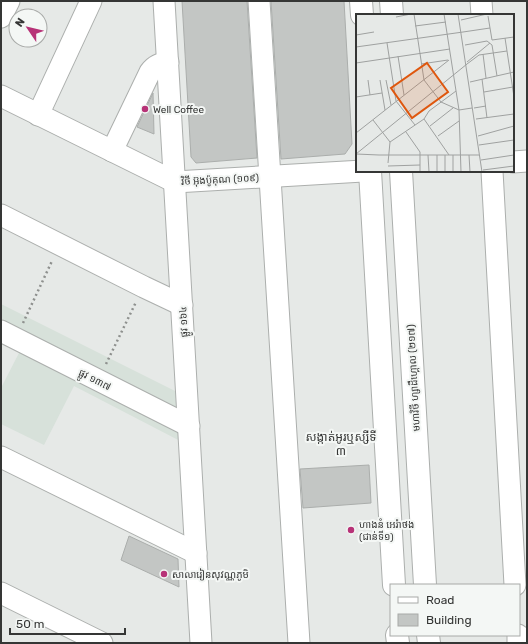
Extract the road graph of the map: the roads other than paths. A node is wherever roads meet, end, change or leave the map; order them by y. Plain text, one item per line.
1 (9, 1) edge
2 (91, 1) edge
3 (164, 1) edge
4 (259, 1) edge
5 (361, 1) edge
6 (391, 1) edge
7 (481, 1) edge
8 (362, 14) edge
9 (392, 14) edge
10 (482, 14) edge
11 (1, 17) edge
12 (168, 62) junction
13 (1, 96) edge
14 (38, 115) junction
15 (112, 151) junction
16 (527, 161) edge
17 (514, 162) edge
18 (356, 171) edge
19 (370, 172) edge
20 (401, 172) edge
21 (492, 172) edge
22 (270, 176) junction
23 (175, 182) junction
24 (1, 215) edge
25 (182, 305) junction
26 (8, 334) edge
27 (189, 426) junction
28 (1, 457) edge
29 (196, 553) junction
30 (394, 584) edge
31 (425, 584) edge
32 (515, 584) edge
33 (1, 593) edge
34 (102, 643) edge
35 (201, 643) edge
36 (299, 643) edge

1 - 11 street
2 - 14 street
3 - 12 street, ផ្លូវ ១៦៤
4 - 22 street
5 - 8 main road
6 - 9 main road
7 - 10 street
12 - 15 street
12 - 23 street, ផ្លូវ ១៦៤
13 - 14 street, វិថី អ៊ុងប៉ូគុណ (១០៩)
14 - 15 street, វិថី អ៊ុងប៉ូគុណ (១០៩)
15 - 23 street, វិថី អ៊ុងប៉ូគុណ (១០៩)
16 - 17 street
18 - 22 street, វិថី អ៊ុងប៉ូគុណ (១០៩)
19 - 30 main road
20 - 31 main road, មហាវិថី ហ្សាដឹហ្គោល (២១៧)
21 - 32 street
22 - 23 street, វិថី អ៊ុងប៉ូគុណ (១០៩)
22 - 36 street
23 - 25 street, ផ្លូវ ១៦៤
24 - 25 street
25 - 27 street, ផ្លូវ ១៦៤
26 - 27 street, ផ្លូវ ១៣៧
27 - 29 street, ផ្លូវ ១៦៤
28 - 29 street
29 - 35 street, ផ្លូវ ១៦៤
33 - 34 street

